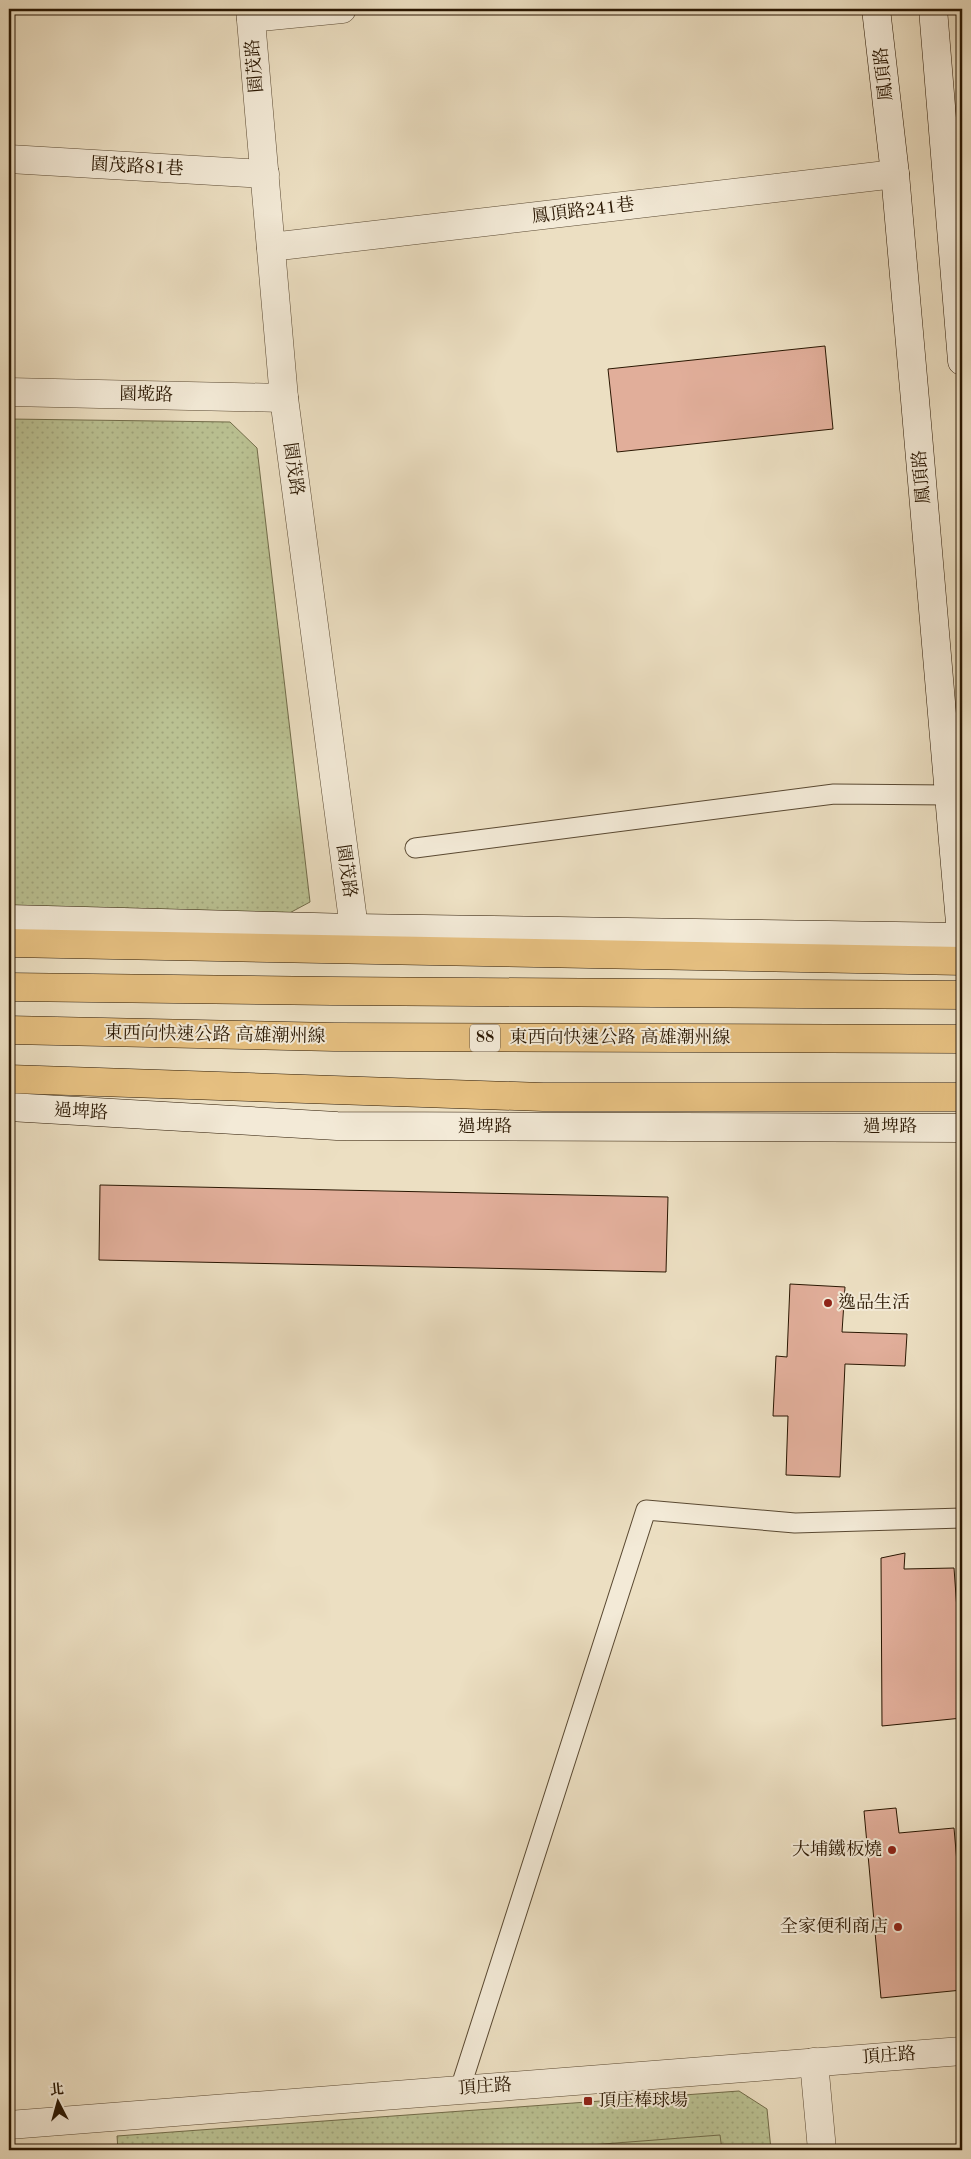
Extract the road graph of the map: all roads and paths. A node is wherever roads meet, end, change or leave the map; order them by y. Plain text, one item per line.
1 (342, 9) edge
2 (876, 9) edge
3 (933, 9) edge
4 (251, 13) edge
5 (9, 159) edge
6 (265, 174) junction
7 (894, 174) junction
8 (271, 247) junction
9 (962, 361) edge
10 (9, 392) edge
11 (284, 398) junction
12 (949, 795) junction
13 (415, 848) dead end
14 (9, 919) edge
15 (354, 928) junction
16 (9, 943) edge
17 (962, 945) edge
18 (9, 986) edge
19 (962, 995) edge
20 (9, 1030) edge
21 (962, 1039) edge
22 (9, 1079) edge
23 (962, 1097) edge
24 (9, 1107) edge
25 (962, 1128) edge
26 (962, 1518) edge
27 (962, 2051) edge
28 (814, 2062) junction
29 (460, 2089) junction
30 (9, 2125) edge
31 (822, 2150) edge

1 - 4 street
2 - 7 street, 鳳頂路
3 - 9 street
4 - 6 street, 園茂路
5 - 6 street, 園茂路81巷
6 - 8 street, 園茂路
7 - 8 street, 鳳頂路241巷
7 - 12 street, 鳳頂路
8 - 11 street, 園茂路
10 - 11 street, 園墘路
11 - 15 street, 園茂路
12 - 13 lane
12 - 17 street, 鳳頂路
14 - 15 street
15 - 17 street
16 - 17 highway
18 - 19 highway
20 - 21 highway, 東西向快速公路 高雄潮州線 / 88
22 - 23 highway
24 - 25 street, 過埤路
26 - 29 lane
27 - 28 street, 頂庄路
28 - 29 street, 頂庄路
28 - 31 street
29 - 30 street, 頂庄路

